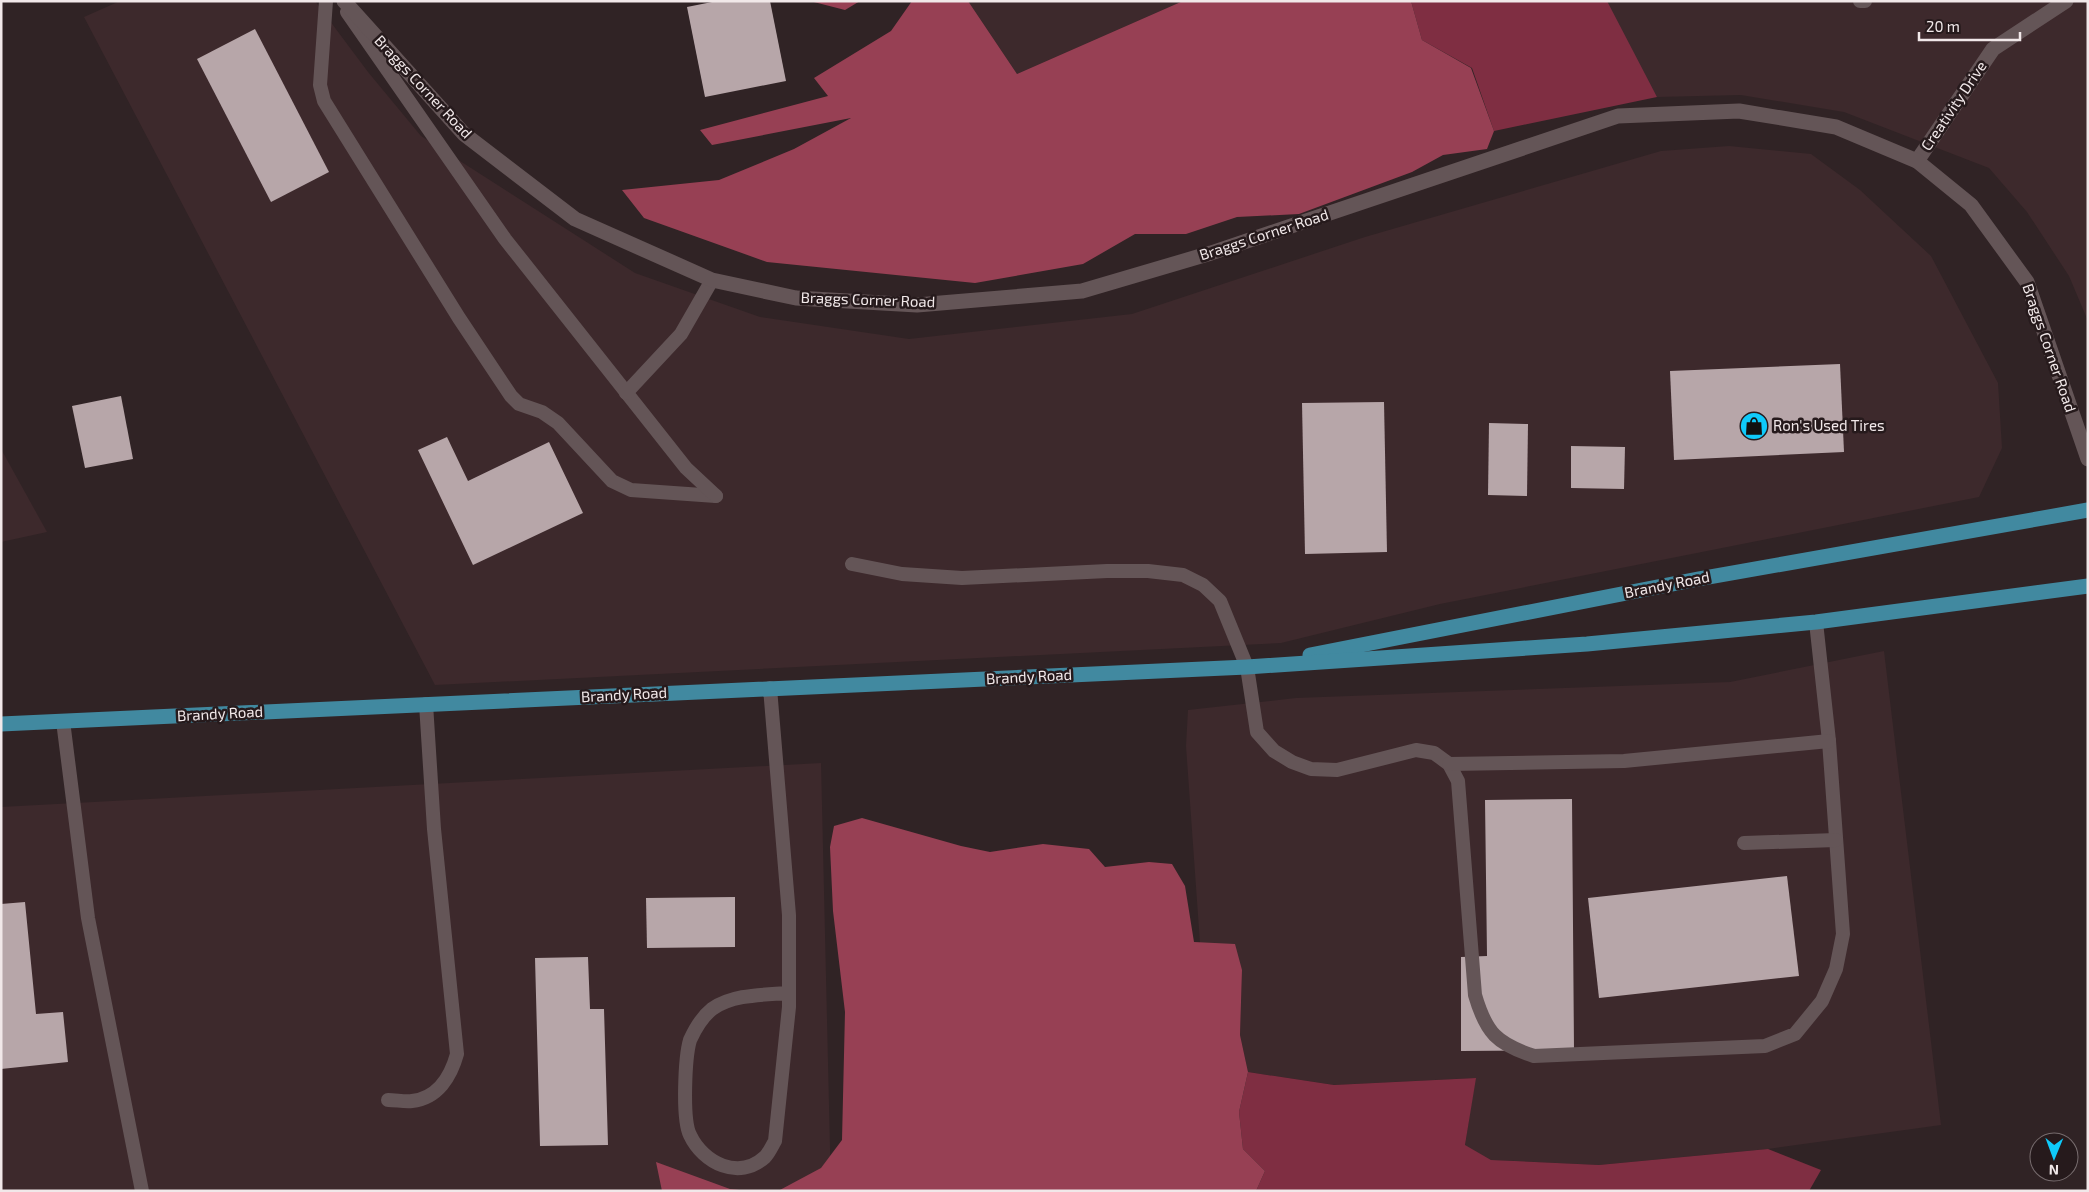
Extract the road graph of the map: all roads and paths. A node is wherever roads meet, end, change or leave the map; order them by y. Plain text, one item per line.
1 (326, 1) edge
2 (340, 1) edge
3 (344, 1) edge
4 (1860, 1) edge
5 (1865, 1) edge
6 (2066, 1) edge
7 (1917, 161) junction
8 (712, 280) junction
9 (626, 393) junction
10 (2088, 459) edge
11 (2088, 510) edge
12 (852, 564) dead end
13 (2088, 586) edge
14 (1816, 622) junction
15 (1247, 667) junction
16 (770, 688) junction
17 (426, 704) junction
18 (62, 721) junction
19 (1, 724) edge
20 (1829, 740) junction
21 (1449, 764) junction
22 (1836, 840) junction
23 (1744, 843) dead end
24 (789, 993) junction
25 (388, 1100) dead end
26 (142, 1191) edge

1 - 9 lane
2 - 9 lane
3 - 8 main road, Braggs Corner Road
4 - 5 lane
6 - 7 main road, Creativity Drive
7 - 8 main road, Braggs Corner Road
7 - 10 main road, Braggs Corner Road
8 - 9 lane
11 - 15 main road, Brandy Road
12 - 15 lane
13 - 14 main road, Brandy Road
14 - 15 main road, Brandy Road
14 - 20 lane
15 - 16 main road, Brandy Road
15 - 21 lane
16 - 17 main road, Brandy Road
16 - 24 lane
17 - 18 main road, Brandy Road
17 - 25 lane
18 - 19 main road, Brandy Road
18 - 26 lane
20 - 21 lane
20 - 22 lane
21 - 22 lane
22 - 23 lane
24 - 24 lane

